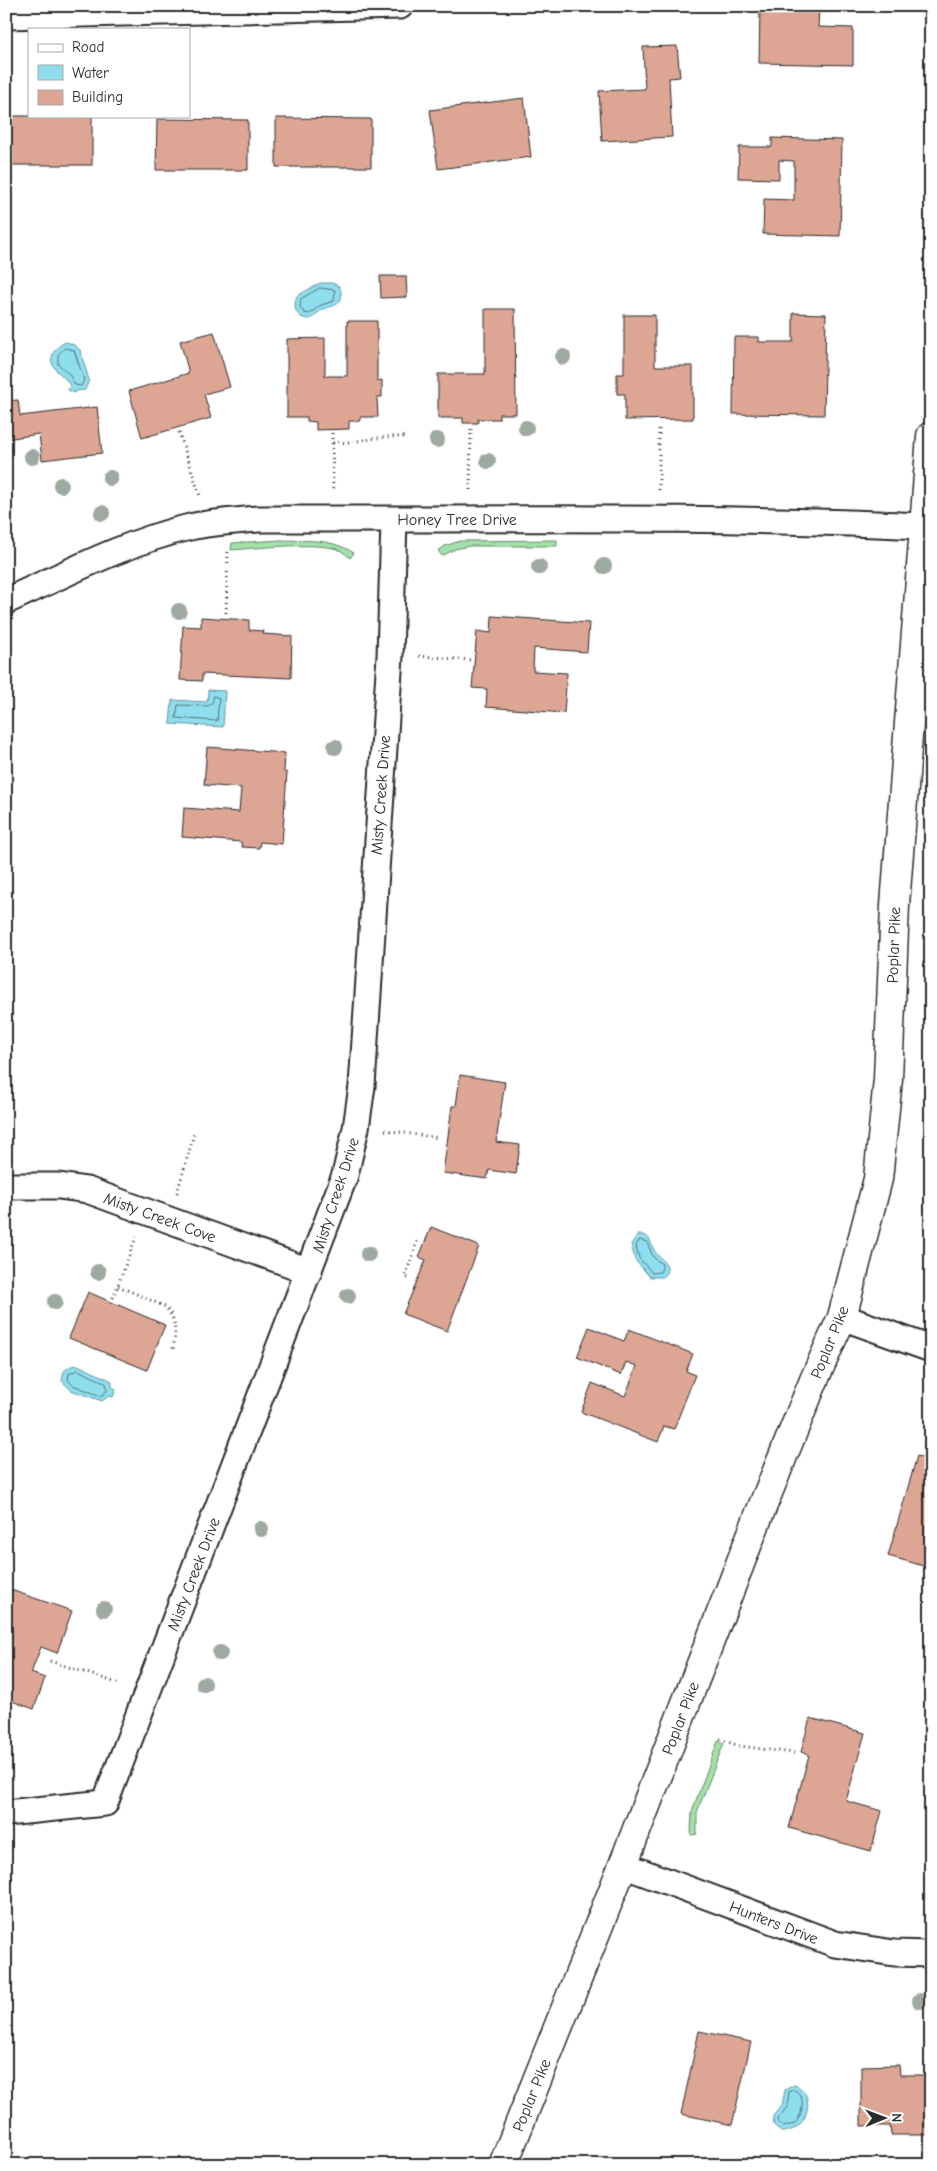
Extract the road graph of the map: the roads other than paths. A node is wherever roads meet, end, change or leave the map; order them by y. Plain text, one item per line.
1 (400, 6) edge
2 (6, 16) edge
3 (931, 436) edge
4 (394, 520) junction
5 (922, 526) junction
6 (6, 601) edge
7 (6, 1186) edge
8 (309, 1271) junction
9 (842, 1317) junction
10 (931, 1349) edge
11 (6, 1813) edge
12 (623, 1864) junction
13 (931, 1954) edge
14 (503, 2165) edge

1 - 2 street
3 - 5 main road, Poplar Pike
4 - 5 street, Honey Tree Drive
4 - 6 street, Honey Tree Drive
4 - 8 street, Misty Creek Drive
5 - 9 main road, Poplar Pike
7 - 8 street, Misty Creek Cove
8 - 11 street, Misty Creek Drive
9 - 10 street
9 - 12 main road, Poplar Pike
12 - 13 street, Hunters Drive
12 - 14 main road, Poplar Pike

